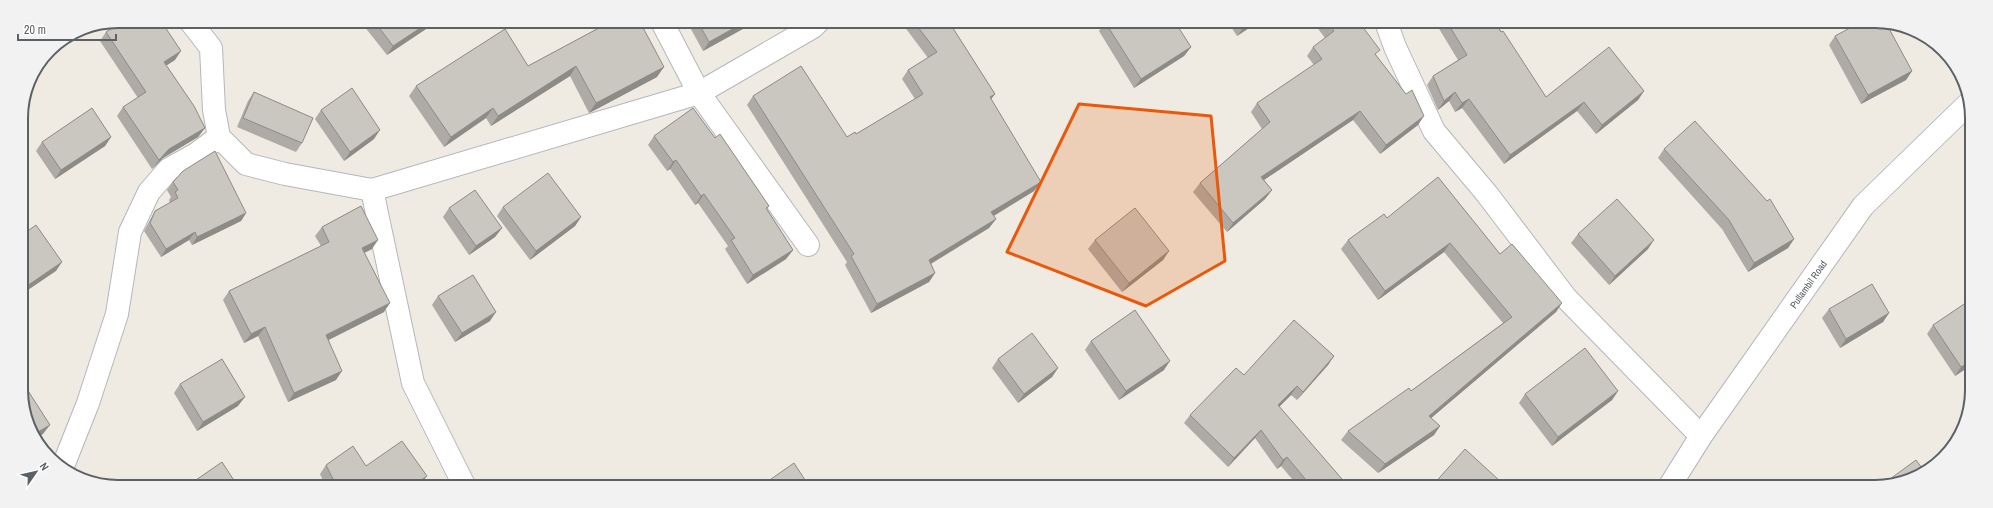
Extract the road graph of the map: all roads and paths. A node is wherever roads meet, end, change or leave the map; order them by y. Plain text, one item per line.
1 (195, 28) edge
2 (665, 28) edge
3 (810, 28) edge
4 (1388, 28) edge
5 (699, 93) junction
6 (1964, 108) edge
7 (219, 137) junction
8 (372, 190) junction
9 (808, 244) dead end
10 (1701, 436) junction
11 (65, 462) edge
12 (462, 480) edge
13 (1673, 480) edge

1 - 7 street
2 - 5 street
3 - 5 street
4 - 10 street
5 - 8 street
5 - 9 street
6 - 10 street, Pullambil Road
7 - 8 street
7 - 11 street
8 - 12 street
10 - 13 street, Pullambil Road

